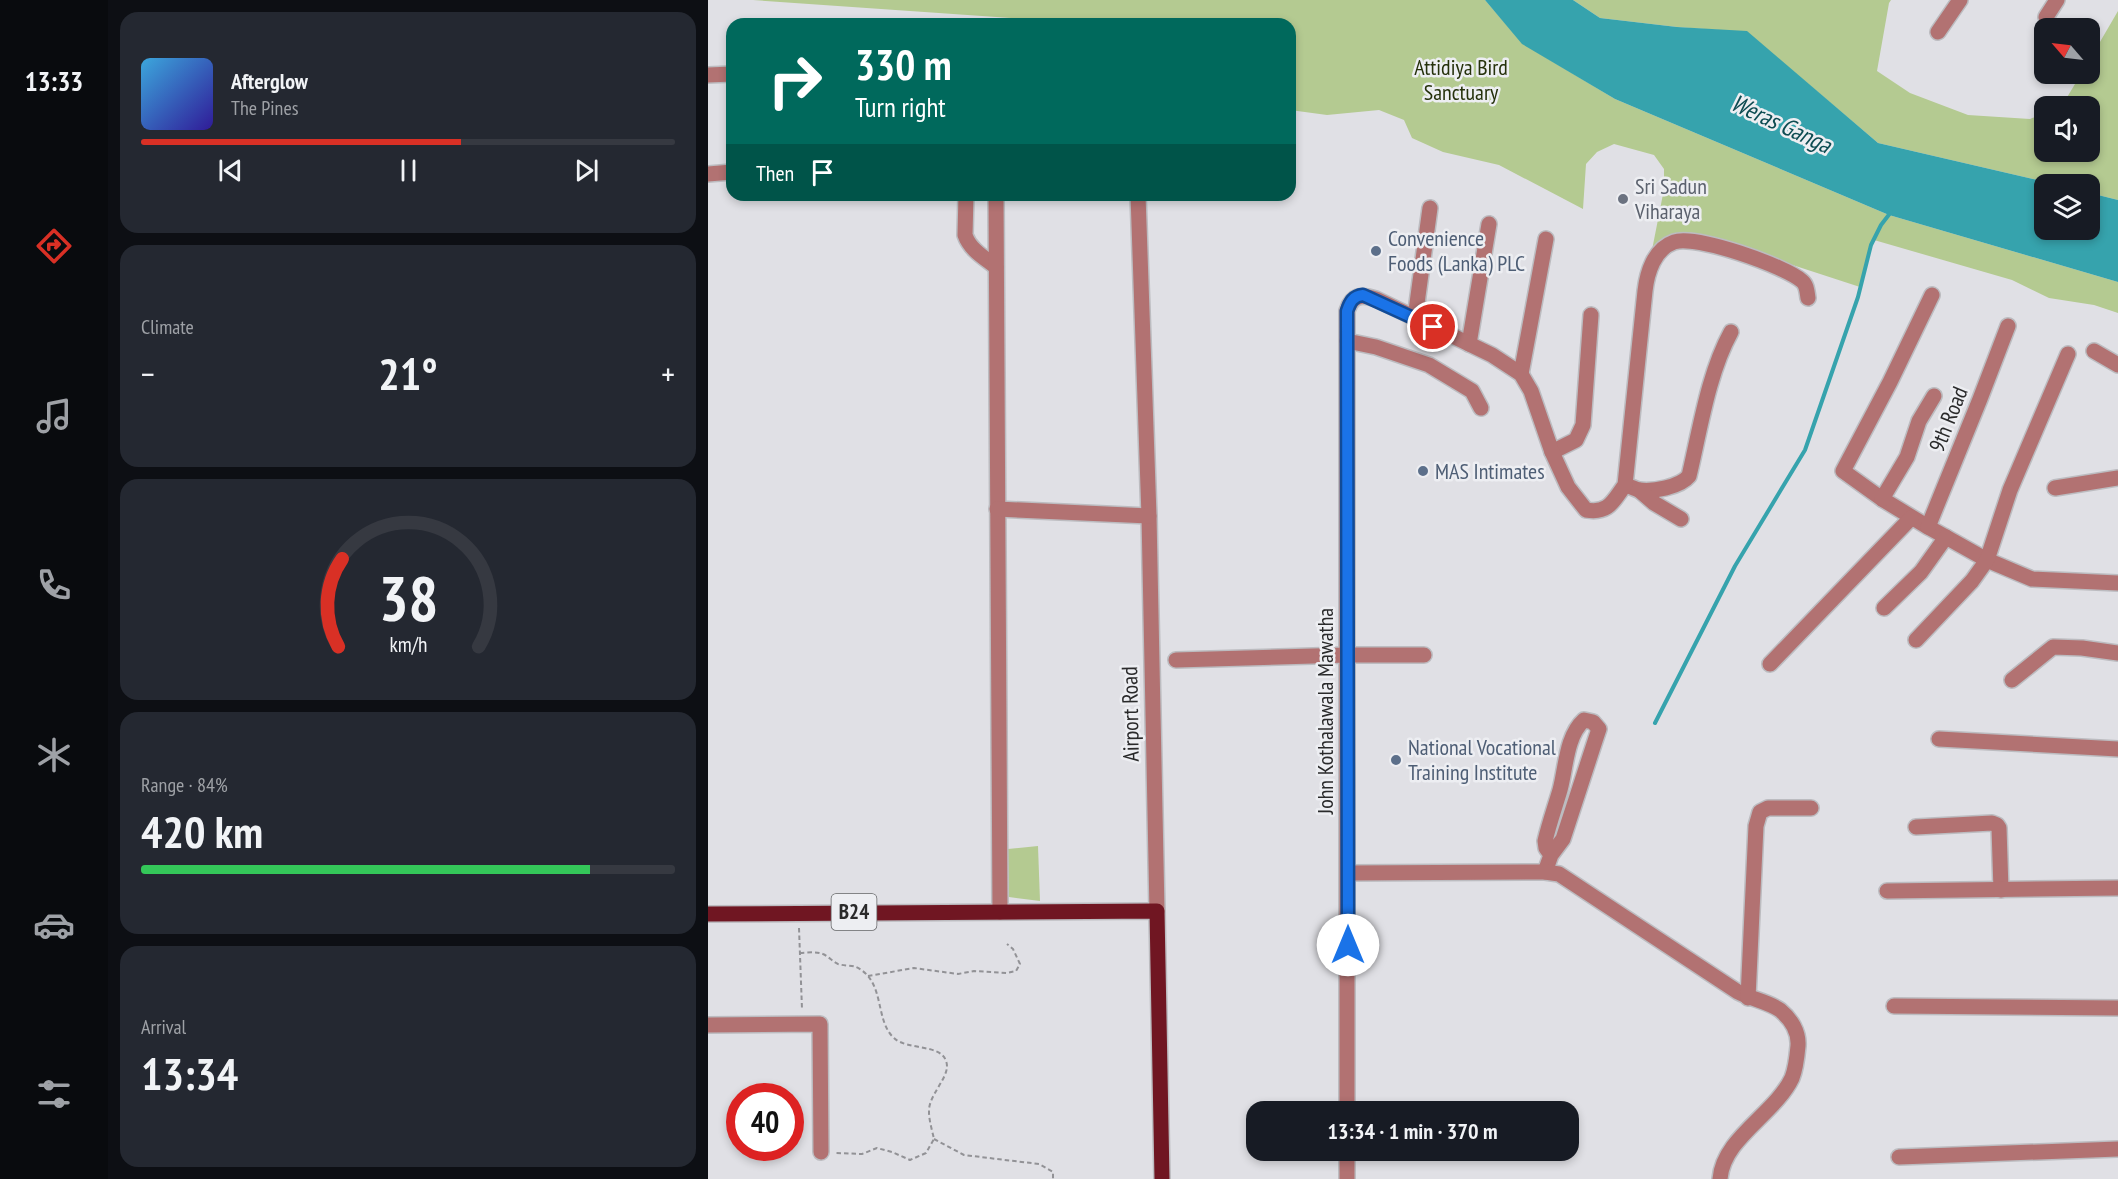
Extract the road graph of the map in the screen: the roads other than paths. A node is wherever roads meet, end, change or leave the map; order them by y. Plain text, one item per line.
1 (1960, 0) edge
2 (2057, 0) edge
3 (2046, 17) dead end
4 (1938, 32) dead end
5 (726, 74) edge
6 (708, 75) edge
7 (726, 172) edge
8 (708, 174) edge
9 (966, 201) edge
10 (996, 201) edge
11 (1138, 201) edge
12 (1430, 208) dead end
13 (1489, 224) dead end
14 (1546, 239) dead end
15 (996, 267) junction
16 (1932, 295) dead end
17 (1808, 298) dead end
18 (1591, 315) dead end
19 (1415, 318) junction
20 (2008, 326) dead end
21 (1731, 332) dead end
22 (1347, 341) junction
23 (1469, 344) junction
24 (2094, 351) dead end
25 (2068, 354) dead end
26 (2118, 364) edge
27 (1521, 375) junction
28 (1934, 396) dead end
29 (1481, 408) dead end
30 (1552, 452) junction
31 (2118, 478) edge
32 (1632, 487) junction
33 (2055, 488) dead end
34 (1882, 499) junction
35 (997, 509) junction
36 (1149, 516) junction
37 (1911, 518) junction
38 (1681, 519) dead end
39 (1928, 527) junction
40 (1946, 537) junction
41 (1988, 560) junction
42 (2118, 583) edge
43 (1884, 608) dead end
44 (1916, 640) dead end
45 (2118, 652) edge
46 (1347, 655) junction
47 (1424, 655) dead end
48 (1176, 660) dead end
49 (1770, 664) dead end
50 (2012, 680) dead end
51 (1939, 739) dead end
52 (2118, 749) edge
53 (1811, 808) dead end
54 (1916, 827) dead end
55 (1551, 855) junction
56 (1545, 872) junction
57 (1348, 873) junction
58 (2118, 888) edge
59 (2001, 890) junction
60 (1887, 891) dead end
61 (1157, 911) junction
62 (1000, 912) junction
63 (708, 914) edge
64 (1749, 998) junction
65 (1894, 1006) dead end
66 (2118, 1008) edge
67 (708, 1025) edge
68 (1347, 1101) edge
69 (2118, 1149) edge
70 (821, 1152) road end
71 (1899, 1157) dead end
72 (1347, 1161) edge
73 (1162, 1179) edge
74 (1347, 1179) edge
75 (1720, 1179) edge

1 - 4 street
2 - 3 street
5 - 6 street
7 - 8 street
9 - 15 street
10 - 15 street
11 - 36 street, Airport Road
12 - 19 street
13 - 23 street
14 - 27 street
15 - 35 street
16 - 34 street
17 - 32 street
18 - 30 street
19 - 22 street, John Kothalawala Mawatha
19 - 23 street
20 - 39 street, 9th Road
21 - 32 street
22 - 29 street
22 - 46 street, John Kothalawala Mawatha
23 - 27 street
24 - 26 street
25 - 41 street
27 - 30 street
28 - 34 street
30 - 32 street
31 - 33 street
32 - 38 street
34 - 37 street
35 - 36 street
35 - 62 street
36 - 61 street, Airport Road
37 - 39 street
37 - 49 street
39 - 40 street
40 - 41 street
40 - 43 street
41 - 42 street
41 - 44 street
45 - 50 street
46 - 47 street
46 - 48 street
46 - 57 street, John Kothalawala Mawatha
51 - 52 street
53 - 64 street
54 - 59 street
55 - 55 street
55 - 56 street
56 - 57 street
56 - 64 street
57 - 68 street, John Kothalawala Mawatha
58 - 59 street
59 - 60 street
61 - 62 main road, B24
61 - 73 main road
62 - 63 main road, B24
64 - 75 street
65 - 66 street
67 - 70 street
69 - 71 street
72 - 74 street

